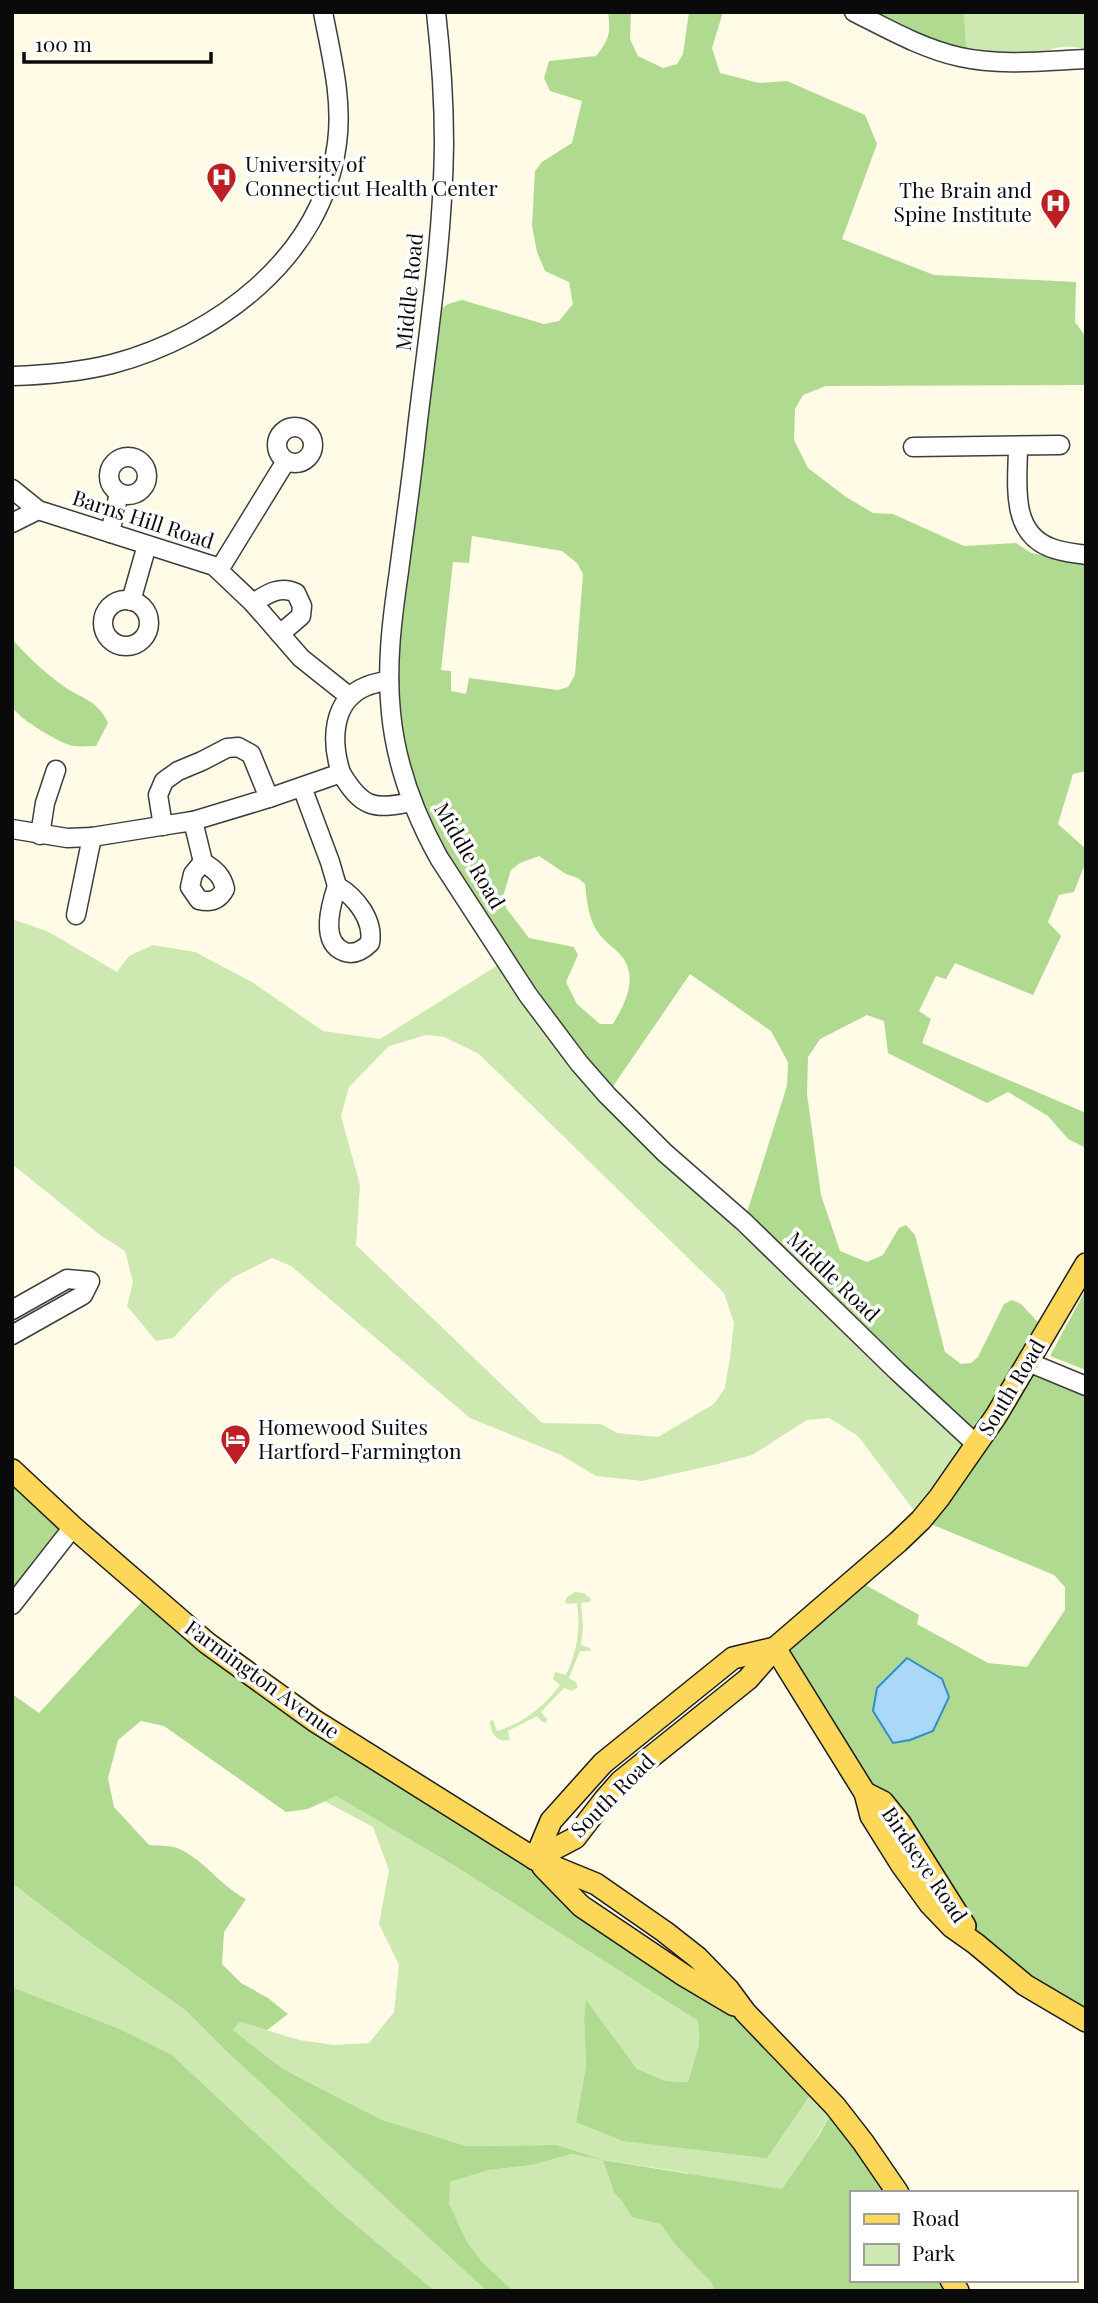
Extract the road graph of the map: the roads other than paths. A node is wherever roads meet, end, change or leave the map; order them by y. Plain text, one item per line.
1 (323, 12) edge
2 (436, 12) edge
3 (855, 12) edge
4 (1086, 59) edge
5 (12, 376) edge
6 (1060, 445) dead end
7 (1018, 446) junction
8 (913, 447) dead end
9 (286, 461) dead end
10 (12, 489) edge
11 (119, 493) dead end
12 (38, 510) junction
13 (12, 523) edge
14 (110, 533) junction
15 (147, 545) junction
16 (1086, 555) edge
17 (219, 570) junction
18 (131, 601) dead end
19 (253, 603) junction
20 (280, 634) junction
21 (389, 680) junction
22 (350, 697) junction
23 (56, 770) dead end
24 (341, 773) junction
25 (302, 787) junction
26 (270, 798) junction
27 (412, 802) junction
28 (192, 821) junction
29 (163, 826) junction
30 (12, 829) edge
31 (40, 835) junction
32 (92, 837) junction
33 (204, 862) dead end
34 (337, 886) dead end
35 (76, 915) dead end
36 (1086, 1264) edge
37 (12, 1310) edge
38 (12, 1335) edge
39 (1028, 1362) junction
40 (1086, 1386) edge
41 (977, 1445) junction
42 (12, 1470) edge
43 (73, 1527) junction
44 (12, 1605) edge
45 (775, 1648) junction
46 (535, 1859) junction
47 (1086, 2021) edge
48 (897, 2191) edge

1 - 5 street
2 - 21 street, Middle Road
3 - 4 street
6 - 7 street
7 - 8 street
7 - 16 street
9 - 17 street
10 - 12 street, Barns Hill Road
11 - 14 street
12 - 13 street, Barns Hill Road
12 - 14 street, Barns Hill Road
14 - 15 street, Barns Hill Road
15 - 17 street, Barns Hill Road
15 - 18 street
17 - 19 street, Barns Hill Road
19 - 20 street, Barns Hill Road
19 - 20 street
20 - 22 street, Barns Hill Road
21 - 22 street
21 - 27 street, Middle Road
22 - 24 street
23 - 31 street
24 - 25 street
24 - 27 street
25 - 26 street
25 - 34 street
26 - 28 street
26 - 29 street
27 - 41 street, Middle Road
28 - 29 street
28 - 33 street
29 - 32 street
30 - 31 street
31 - 32 street
32 - 35 street
36 - 39 main road, South Road
37 - 38 street
39 - 40 street
39 - 41 main road, South Road
41 - 45 main road, South Road
42 - 43 main road, Farmington Avenue
43 - 44 street
43 - 46 main road, Farmington Avenue
45 - 46 main road, South Road
45 - 47 main road, Birdseye Road
46 - 48 main road, Farmington Avenue

